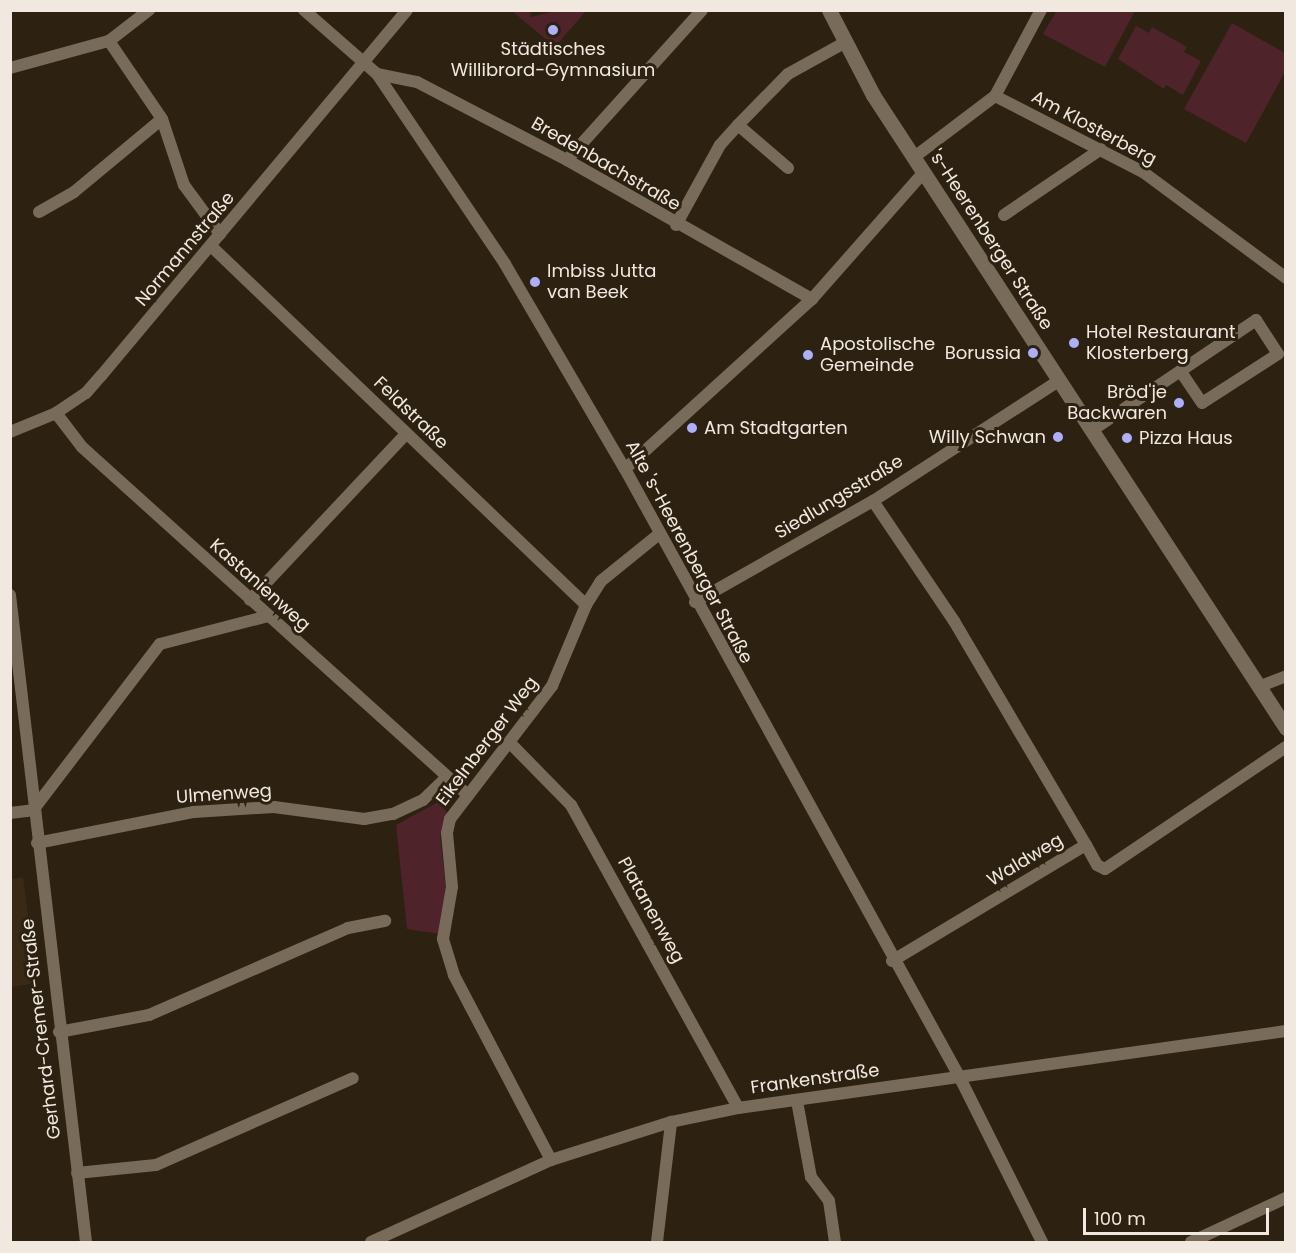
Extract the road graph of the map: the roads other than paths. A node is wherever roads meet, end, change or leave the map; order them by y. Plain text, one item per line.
1 (149, 10) edge
2 (304, 10) edge
3 (407, 10) edge
4 (702, 10) edge
5 (829, 10) edge
6 (1041, 10) edge
7 (109, 41) junction
8 (843, 43) junction
9 (363, 60) junction
10 (10, 68) edge
11 (377, 74) junction
12 (995, 96) junction
13 (162, 119) junction
14 (738, 125) junction
15 (1101, 149) junction
16 (914, 158) junction
17 (567, 160) junction
18 (788, 168) dead end
19 (923, 173) junction
20 (39, 212) dead end
21 (1004, 215) dead end
22 (676, 225) junction
23 (220, 234) junction
24 (212, 246) junction
25 (1286, 278) edge
26 (812, 299) junction
27 (1181, 372) junction
28 (1060, 380) junction
29 (56, 413) junction
30 (1090, 431) junction
31 (10, 432) edge
32 (406, 434) junction
33 (625, 469) junction
34 (873, 501) junction
35 (659, 534) junction
36 (10, 596) edge
37 (250, 600) junction
38 (695, 602) junction
39 (586, 605) junction
40 (268, 616) junction
41 (1286, 675) edge
42 (1258, 687) junction
43 (1286, 728) edge
44 (510, 744) junction
45 (1286, 747) edge
46 (447, 778) junction
47 (468, 795) junction
48 (33, 810) junction
49 (10, 813) edge
50 (38, 843) junction
51 (1086, 845) junction
52 (386, 921) dead end
53 (892, 960) junction
54 (1286, 1031) edge
55 (59, 1032) junction
56 (959, 1076) junction
57 (353, 1078) dead end
58 (797, 1101) junction
59 (738, 1108) junction
60 (671, 1122) junction
61 (551, 1161) junction
62 (77, 1173) junction
63 (1286, 1198) edge
64 (86, 1242) edge
65 (372, 1242) edge
66 (657, 1242) edge
67 (835, 1242) edge
68 (1042, 1242) edge
69 (1191, 1242) edge

1 - 7 street
2 - 9 street
3 - 9 street, Normannstraße
4 - 17 street
5 - 8 street, 's-Heerenberger Straße
6 - 12 street
7 - 10 street
7 - 13 street
8 - 14 street
8 - 16 street, 's-Heerenberger Straße
9 - 11 street, Alte 's-Heerenberger Straße
9 - 23 street, Normannstraße
11 - 17 street, Bredenbachstraße
11 - 33 street, Alte 's-Heerenberger Straße
12 - 15 street, Am Klosterberg
12 - 16 street
13 - 20 street
13 - 23 street
14 - 18 street
14 - 22 street
15 - 21 street
15 - 25 street, Am Klosterberg
16 - 19 street, 's-Heerenberger Straße
17 - 22 street, Bredenbachstraße
19 - 26 street
19 - 28 street, 's-Heerenberger Straße
22 - 26 street, Bredenbachstraße
23 - 24 street, Normannstraße
24 - 29 street, Normannstraße
24 - 32 street, Feldstraße
26 - 33 street
27 - 27 street
27 - 30 street
28 - 30 street, 's-Heerenberger Straße
28 - 34 street, Siedlungsstraße
29 - 31 street, Normannstraße
29 - 37 street, Kastanienweg
30 - 42 street, 's-Heerenberger Straße
32 - 37 street
32 - 39 street, Feldstraße
33 - 35 street, Alte 's-Heerenberger Straße
34 - 38 street, Siedlungsstraße
34 - 51 street
35 - 38 street, Alte 's-Heerenberger Straße
35 - 39 street, Eikelnberger Weg
36 - 48 street, Gerhard-Cremer-Straße
37 - 40 street, Kastanienweg
38 - 53 street, Alte 's-Heerenberger Straße
39 - 44 street, Eikelnberger Weg
40 - 46 street, Kastanienweg
40 - 48 street
41 - 42 street
42 - 43 street, 's-Heerenberger Straße
44 - 47 street, Eikelnberger Weg
44 - 59 street, Platanenweg
45 - 51 street, Waldweg
46 - 47 street
46 - 50 street, Ulmenweg
47 - 61 street, Eikelnberger Weg
48 - 49 street
48 - 50 street, Gerhard-Cremer-Straße
50 - 55 street, Gerhard-Cremer-Straße
51 - 53 street, Waldweg
52 - 55 street
53 - 56 street, Alte 's-Heerenberger Straße
54 - 56 street, Frankenstraße
55 - 62 street, Gerhard-Cremer-Straße
56 - 58 street, Frankenstraße
56 - 68 street, Alte 's-Heerenberger Straße
57 - 62 street
58 - 59 street, Frankenstraße
58 - 67 street
59 - 60 street, Frankenstraße
60 - 61 street, Frankenstraße
60 - 66 street
61 - 65 street, Frankenstraße
62 - 64 street, Gerhard-Cremer-Straße
63 - 69 street

